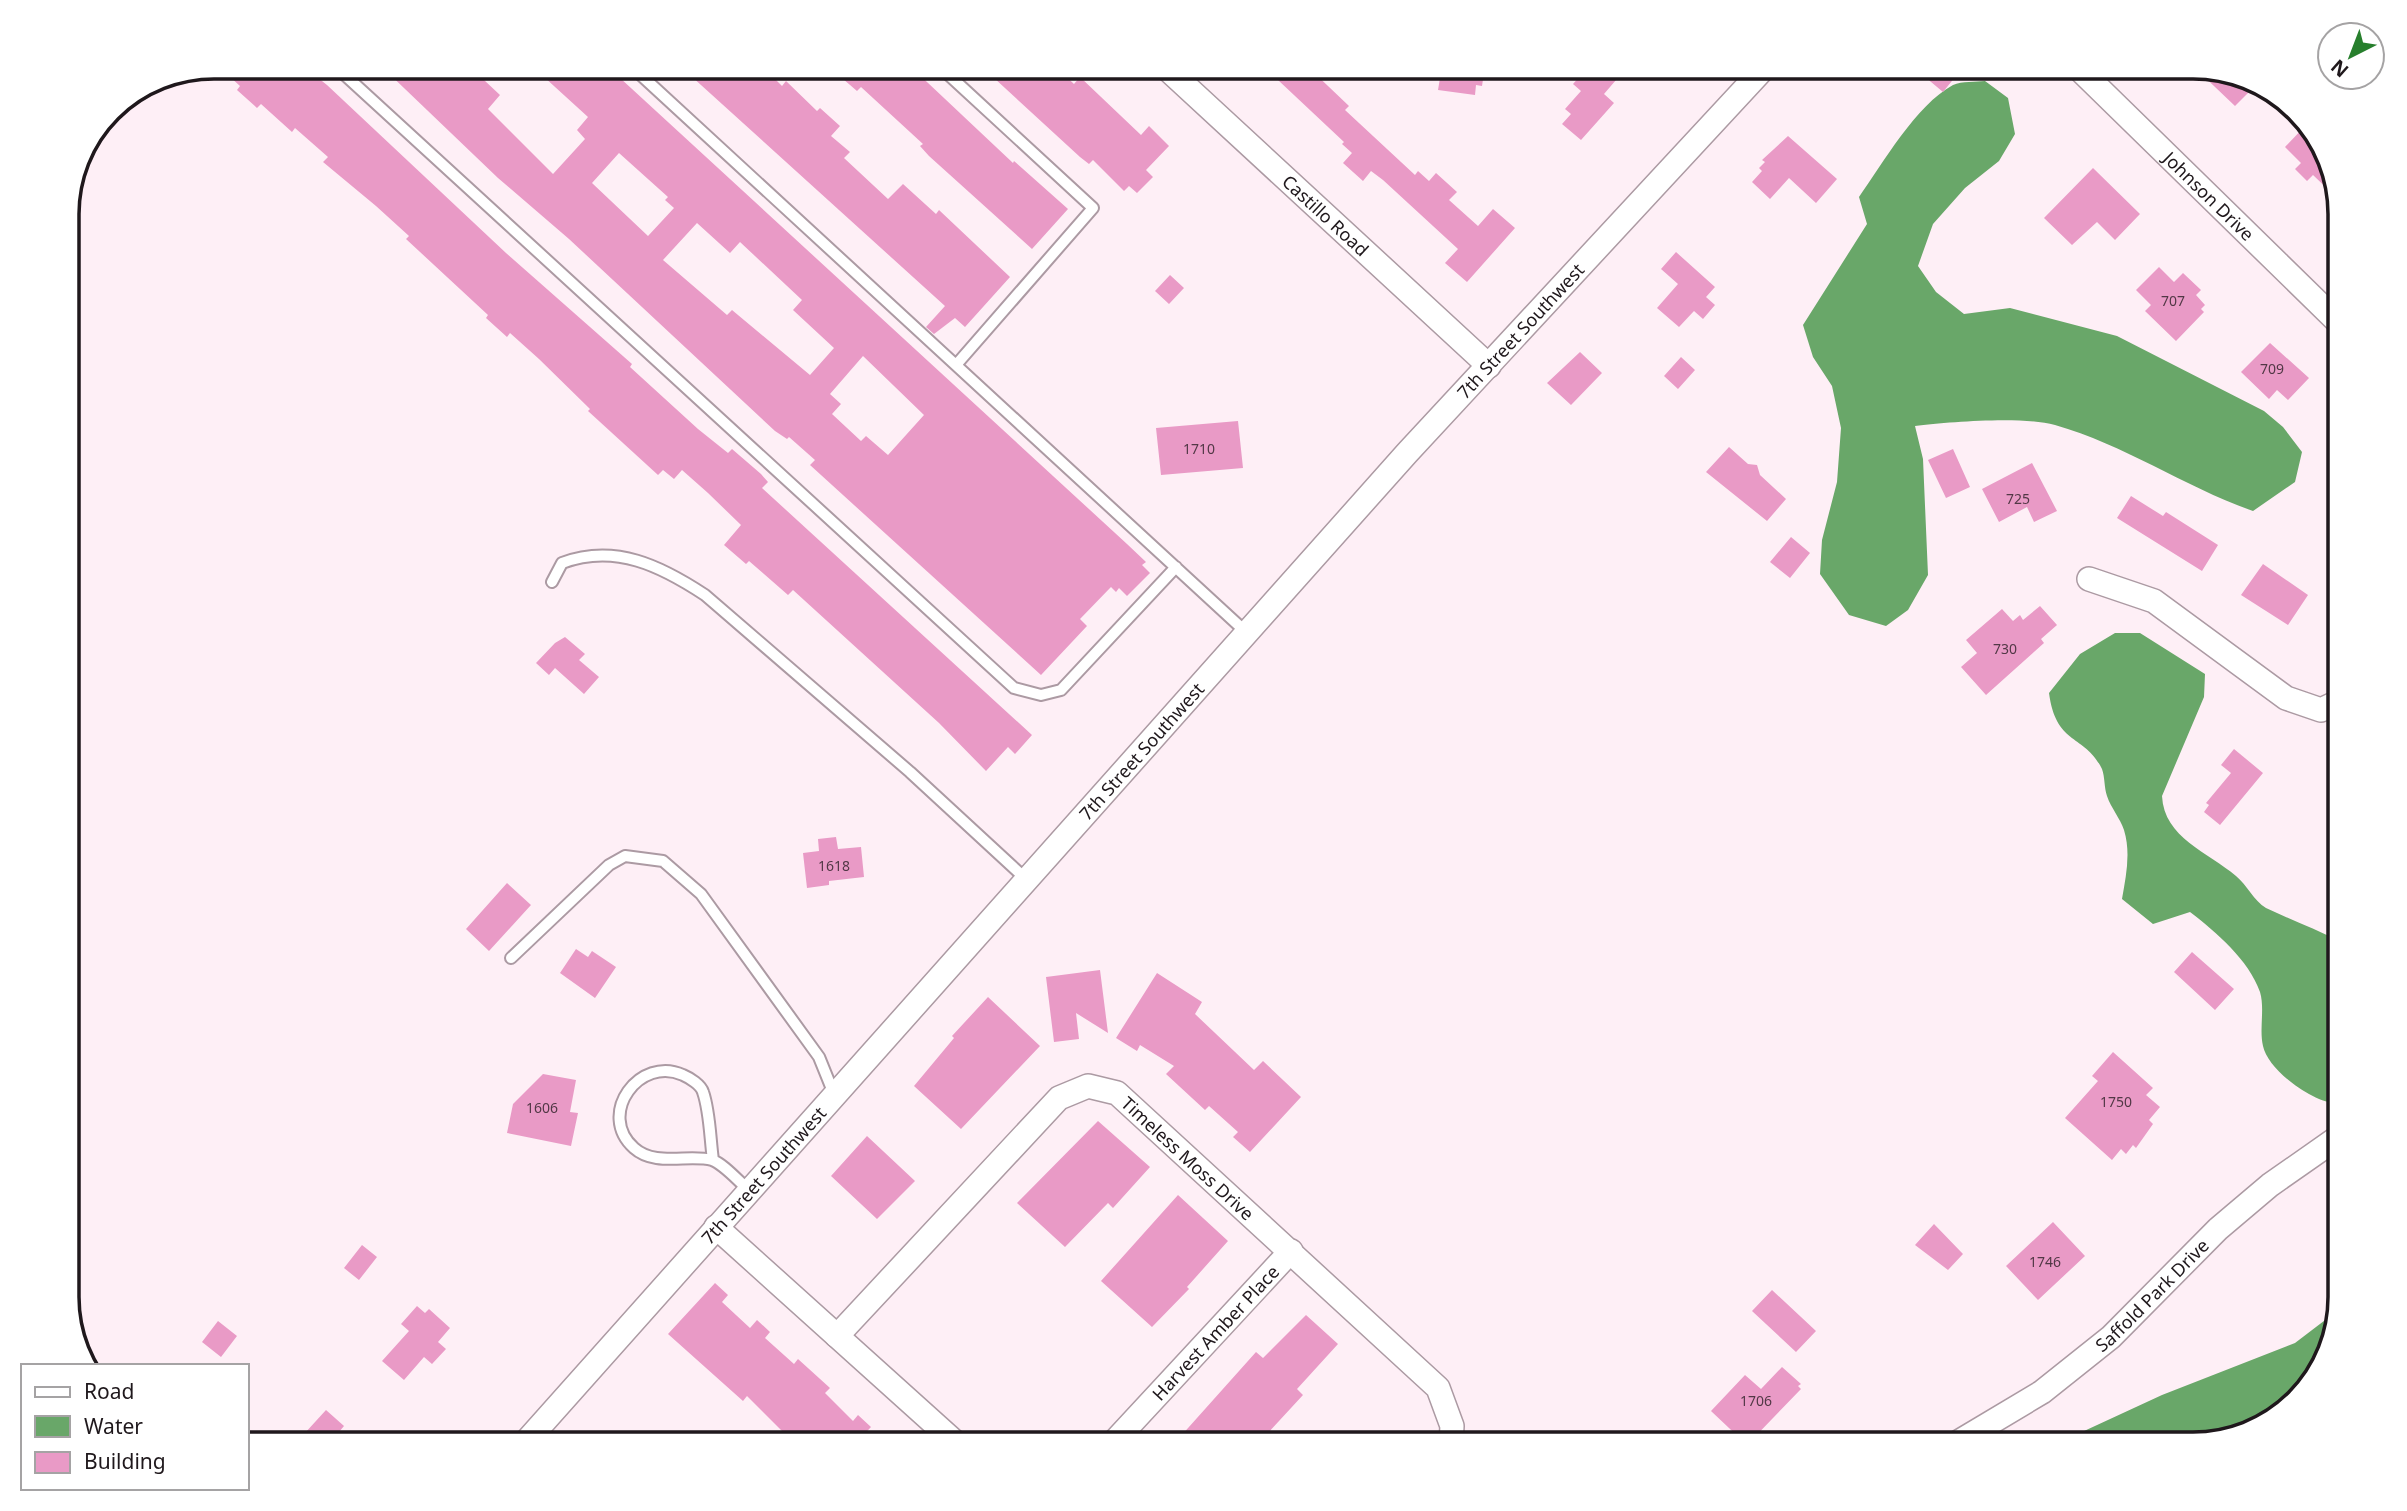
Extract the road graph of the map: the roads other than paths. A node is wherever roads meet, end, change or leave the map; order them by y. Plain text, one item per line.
1 (349, 79) edge
2 (645, 79) edge
3 (953, 79) edge
4 (1178, 79) edge
5 (1754, 79) edge
6 (2089, 79) edge
7 (2328, 312) edge
8 (956, 365) junction
9 (1489, 366) junction
10 (1176, 567) junction
11 (2089, 579) dead end
12 (552, 582) dead end
13 (1247, 633) junction
14 (2328, 706) edge
15 (1027, 879) junction
16 (511, 958) dead end
17 (834, 1094) junction
18 (2328, 1144) edge
19 (713, 1160) junction
20 (749, 1190) junction
21 (716, 1227) junction
22 (1291, 1251) junction
23 (837, 1336) junction
24 (535, 1432) edge
25 (944, 1432) edge
26 (1123, 1432) edge
27 (1451, 1432) edge
28 (1975, 1432) edge

1 - 10 lane
2 - 8 lane
3 - 8 lane
4 - 9 street, Castillo Road
5 - 9 street, 7th Street Southwest
6 - 7 street, Johnson Drive
8 - 10 lane
9 - 13 street, 7th Street Southwest
10 - 13 lane
11 - 14 street
12 - 15 lane
13 - 15 street, 7th Street Southwest
15 - 17 street, 7th Street Southwest
16 - 17 lane
17 - 20 street, 7th Street Southwest
18 - 28 street, Saffold Park Drive
19 - 19 lane
19 - 20 lane
20 - 21 street, 7th Street Southwest
21 - 23 street
21 - 24 street, 7th Street Southwest
22 - 23 street, Timeless Moss Drive
22 - 26 street, Harvest Amber Place
22 - 27 street, Timeless Moss Drive
23 - 25 street

